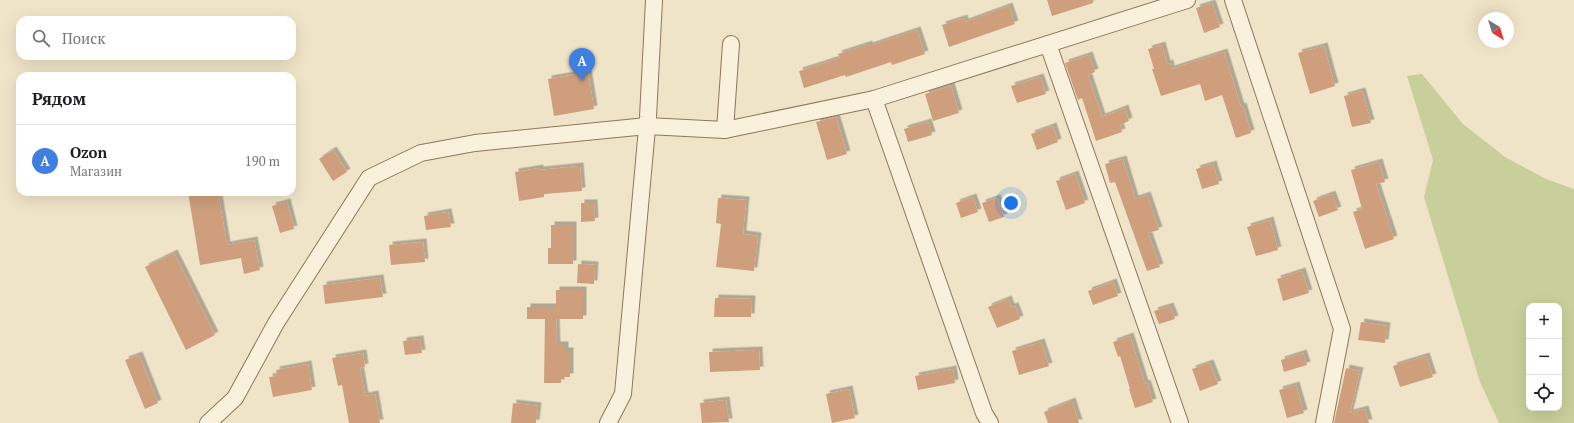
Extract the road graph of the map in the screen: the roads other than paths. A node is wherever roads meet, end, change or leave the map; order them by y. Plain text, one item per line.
1 (654, 0) edge
2 (1188, 0) edge
3 (1233, 0) edge
4 (731, 44) dead end
5 (1048, 44) junction
6 (874, 98) junction
7 (647, 126) junction
8 (725, 130) junction
9 (208, 423) edge
10 (608, 423) edge
11 (990, 423) edge
12 (1180, 423) edge
13 (1324, 423) edge

1 - 7 street
2 - 5 street
3 - 13 street
4 - 8 street
5 - 6 street
5 - 12 street
6 - 8 street
6 - 11 street
7 - 8 street
7 - 9 street
7 - 10 street

